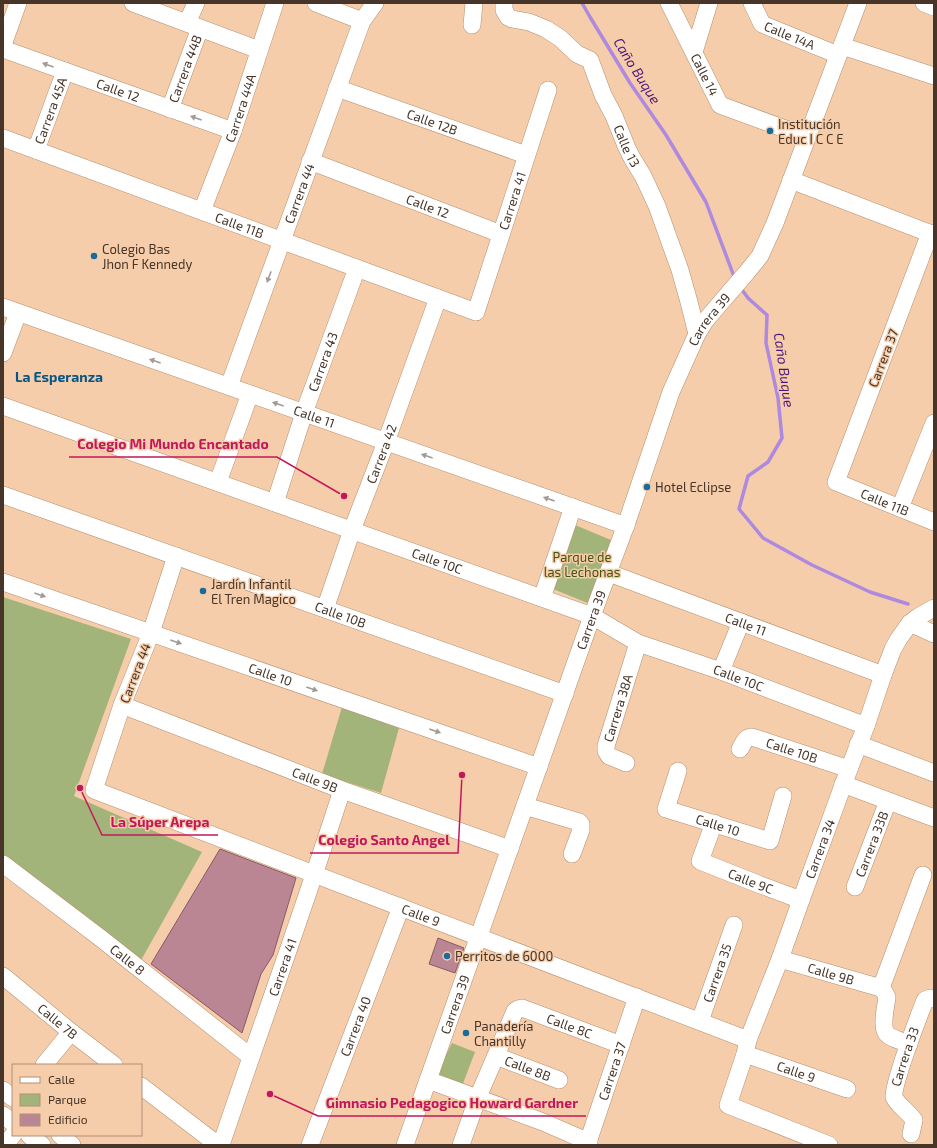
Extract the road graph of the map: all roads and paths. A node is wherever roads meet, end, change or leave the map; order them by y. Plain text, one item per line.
1 (18, 3) edge
2 (133, 3) edge
3 (196, 3) edge
4 (275, 3) edge
5 (316, 3) edge
6 (375, 3) edge
7 (474, 3) edge
8 (504, 3) edge
9 (669, 3) edge
10 (709, 3) edge
11 (752, 3) edge
12 (858, 3) edge
13 (924, 3) edge
14 (934, 7) edge
15 (362, 21) junction
16 (193, 25) junction
17 (472, 25) dead end
18 (3, 45) edge
19 (3, 49) edge
20 (259, 50) junction
21 (840, 50) junction
22 (694, 52) junction
23 (65, 71) junction
24 (934, 76) edge
25 (337, 88) junction
26 (548, 90) dead end
27 (170, 109) junction
28 (233, 131) junction
29 (807, 137) junction
30 (3, 138) edge
31 (36, 150) junction
32 (526, 155) junction
33 (310, 161) junction
34 (791, 180) junction
35 (202, 211) junction
36 (501, 234) junction
37 (932, 234) edge
38 (282, 240) junction
39 (357, 268) junction
40 (438, 298) junction
41 (10, 310) edge
42 (476, 312) joint
43 (697, 334) junction
44 (3, 353) edge
45 (229, 386) junction
46 (250, 394) junction
47 (3, 406) edge
48 (304, 413) junction
49 (934, 423) edge
50 (386, 442) junction
51 (218, 482) junction
52 (836, 482) joint
53 (3, 495) edge
54 (275, 503) junction
55 (573, 507) junction
56 (900, 508) junction
57 (934, 522) edge
58 (626, 526) junction
59 (352, 530) junction
60 (176, 556) junction
61 (609, 573) junction
62 (3, 582) edge
63 (542, 598) junction
64 (934, 608) edge
65 (325, 609) junction
66 (592, 616) junction
67 (741, 622) junction
68 (910, 623) junction
69 (151, 633) junction
70 (934, 634) edge
71 (638, 643) junction
72 (721, 671) junction
73 (883, 675) junction
74 (565, 694) junction
75 (122, 705) junction
76 (866, 726) junction
77 (858, 744) junction
78 (740, 749) dead end
79 (626, 763) dead end
80 (539, 767) junction
81 (678, 771) dead end
82 (934, 773) edge
83 (846, 777) junction
84 (94, 790) joint
85 (342, 790) junction
86 (783, 796) dead end
87 (888, 801) junction
88 (525, 806) junction
89 (934, 818) edge
90 (714, 823) junction
91 (510, 849) junction
92 (572, 854) dead end
93 (3, 864) edge
94 (315, 874) junction
95 (923, 875) dead end
96 (855, 887) dead end
97 (801, 900) junction
98 (401, 907) junction
99 (734, 925) dead end
100 (479, 937) junction
101 (780, 959) junction
102 (3, 976) edge
103 (881, 988) junction
104 (637, 997) junction
105 (930, 999) edge
106 (700, 1020) junction
107 (70, 1032) junction
108 (909, 1044) junction
109 (621, 1045) junction
110 (746, 1047) junction
111 (496, 1056) junction
112 (251, 1057) junction
113 (45, 1064) edge
114 (113, 1064) edge
115 (428, 1080) junction
116 (559, 1080) dead end
117 (142, 1087) edge
118 (847, 1089) dead end
119 (3, 1090) edge
120 (12, 1097) edge
121 (478, 1097) junction
122 (3, 1115) edge
123 (12, 1122) edge
124 (911, 1134) dead end
125 (12, 1136) edge
126 (30, 1136) edge
127 (61, 1136) edge
128 (588, 1143) edge
129 (5, 1145) edge
130 (42, 1145) edge
131 (72, 1145) edge
132 (218, 1145) edge
133 (221, 1145) edge
134 (310, 1145) edge
135 (405, 1145) edge
136 (460, 1145) edge
137 (829, 1145) edge

1 - 18 street
2 - 16 street
3 - 16 street, Carrera 44B
4 - 20 street, Carrera 44A
5 - 15 street
6 - 15 street, Carrera 44
7 - 17 street
8 - 43 street, Calle 13
9 - 22 street, Calle 14
10 - 22 street
11 - 21 street, Calle 14A
12 - 21 street, Carrera 39
13 - 14 street
15 - 25 street, Carrera 44
16 - 20 street
16 - 27 street, Carrera 44B
23 -> 19 street, Calle 12
20 - 28 street, Carrera 44A
21 - 24 street, Calle 14A
21 - 29 street, Carrera 39
22 - 29 street, Calle 14
23 - 27 street, Calle 12
23 - 31 street, Carrera 45A
25 - 32 street, Calle 12B
25 - 33 street, Carrera 44
26 - 32 street, Carrera 41
28 -> 27 street, Calle 12
28 - 35 street, Carrera 44A
29 - 34 street, Carrera 39
30 - 31 street, Calle 11B
31 - 35 street, Calle 11B
32 - 36 street, Carrera 41
33 - 36 street, Calle 12
33 - 38 street, Carrera 44
34 - 37 street
34 - 43 street, Carrera 39
35 - 38 street, Calle 11B
36 - 42 street, Carrera 41
37 - 52 street, Carrera 37
38 - 39 street, Calle 11B
38 -> 45 street, Carrera 44
39 - 40 street, Calle 11B
39 - 48 street, Carrera 43
40 - 42 street, Calle 11B
40 - 50 street, Carrera 42
41 - 44 street
45 -> 41 street, Calle 11
43 - 58 street, Carrera 39
45 - 46 street, Calle 11
48 -> 46 street, Calle 11
46 - 51 street
47 - 51 street, Calle 10C
48 - 50 street, Calle 11
48 - 54 street, Carrera 43
49 - 56 street
55 -> 50 street, Calle 11
50 - 59 street, Carrera 42
51 - 54 street, Calle 10C
52 - 56 street, Calle 11B
53 - 60 street, Calle 10B
54 - 59 street, Calle 10C
55 - 58 street, Calle 11
55 - 63 street
56 - 57 street, Calle 11B
58 - 61 street, Carrera 39
59 - 63 street, Calle 10C
59 - 65 street, Carrera 42
60 - 65 street, Calle 10B
60 - 69 street, Carrera 44
61 - 66 street, Carrera 39
61 - 67 street, Calle 11
62 -> 69 street, Calle 10
63 - 66 street, Calle 10C
64 - 68 street, Carrera 34
65 - 74 street, Calle 10B
66 - 71 street, Calle 10C
66 - 74 street, Carrera 39
67 - 72 street
67 - 73 street, Calle 11
68 - 70 street
68 - 73 street, Carrera 34
69 - 75 street, Carrera 44
69 -> 80 street, Calle 10
71 - 72 street, Calle 10C
71 - 79 street, Carrera 38A
72 - 76 street, Calle 10C
73 - 76 street, Carrera 34
74 - 80 street, Carrera 39
75 - 84 street, Carrera 44
75 - 85 street, Calle 9B
76 - 77 street, Carrera 34
77 - 82 street
77 - 83 street, Carrera 34
78 - 83 street, Calle 10B
80 - 88 street, Carrera 39
81 - 90 street, Calle 10
83 - 87 street, Calle 10B
83 - 97 street, Carrera 34
84 - 94 street, Calle 9
85 - 91 street, Calle 9B
85 - 94 street, Carrera 41
86 - 90 street, Calle 10
87 - 89 street, Calle 10B
87 - 96 street, Carrera 33B
88 - 91 street, Carrera 39
88 - 92 street
90 - 97 street, Calle 9C
91 - 100 street, Carrera 39
93 - 112 street, Calle 8
94 - 98 street, Calle 9
94 - 112 street, Carrera 41
95 - 103 street
97 - 101 street, Carrera 34
98 - 100 street, Calle 9
98 - 134 street, Carrera 40
99 - 106 street, Carrera 35
100 - 104 street, Calle 9
100 - 115 street, Carrera 39
101 - 103 street, Calle 9B
101 - 110 street, Carrera 34
102 - 107 street, Calle 7B
103 - 108 street
104 - 106 street, Calle 9
104 - 109 street, Carrera 37
105 - 108 street, Carrera 33
106 - 110 street, Calle 9
107 - 113 street
107 - 114 street, Calle 7B
108 - 124 street, Carrera 33
109 - 111 street, Calle 8C
109 - 128 street, Carrera 37
110 - 118 street, Calle 9
110 - 137 street, Carrera 34
111 - 116 street, Calle 8B
111 - 121 street
112 - 133 street, Carrera 41
115 - 121 street
115 - 135 street, Carrera 39
117 - 132 street
119 - 120 street
121 - 128 street
121 - 136 street
122 - 123 street
125 - 129 street
126 - 130 street
127 - 131 street

